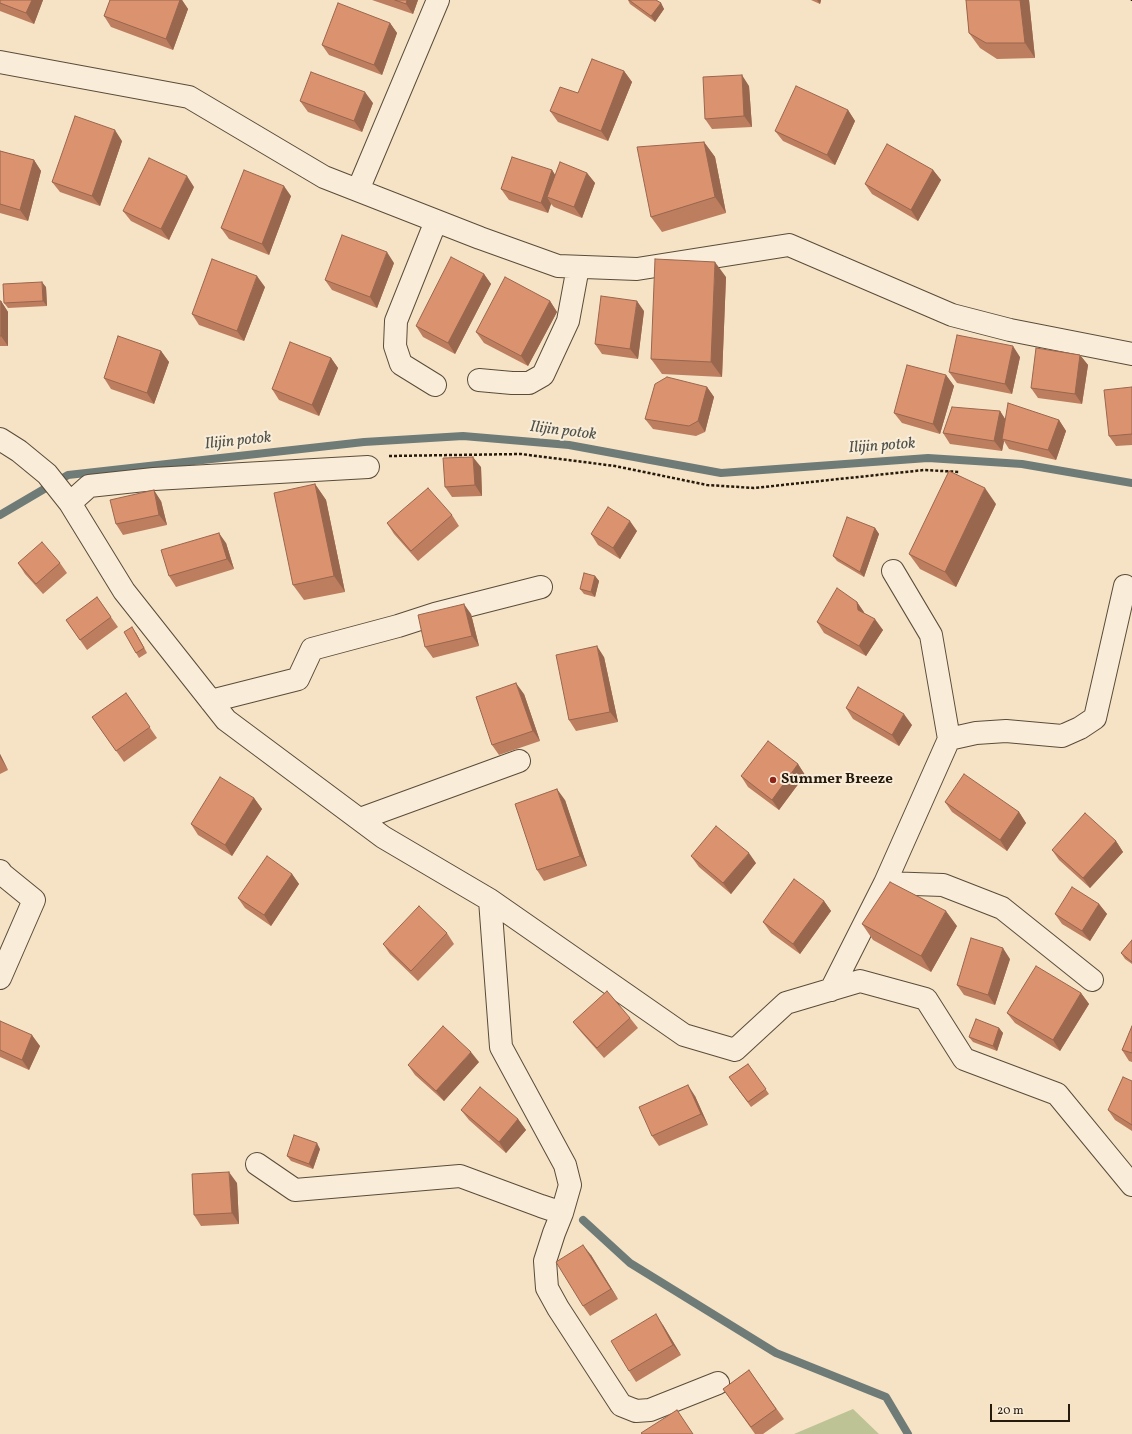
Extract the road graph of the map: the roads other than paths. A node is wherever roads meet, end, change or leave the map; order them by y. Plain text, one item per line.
1 (438, 0) edge
2 (0, 62) edge
3 (358, 190) junction
4 (436, 221) junction
5 (578, 267) junction
6 (1132, 354) edge
7 (479, 380) dead end
8 (435, 385) dead end
9 (0, 439) edge
10 (368, 467) road end
11 (68, 502) junction
12 (893, 571) dead end
13 (1125, 586) dead end
14 (541, 587) dead end
15 (210, 701) junction
16 (948, 739) junction
17 (519, 761) dead end
18 (360, 819) junction
19 (0, 871) edge
20 (885, 883) junction
21 (490, 900) junction
22 (0, 978) edge
23 (1092, 980) dead end
24 (831, 990) junction
25 (257, 1164) dead end
26 (1132, 1185) edge
27 (562, 1213) junction
28 (718, 1383) dead end

1 - 3 street
2 - 3 street
3 - 4 street
4 - 5 street
4 - 8 street
5 - 6 street
5 - 7 street
9 - 11 street
10 - 11 street
11 - 15 street
12 - 16 street
13 - 16 street
14 - 15 street
15 - 18 street
16 - 20 street
17 - 18 street
18 - 21 street
19 - 22 street
20 - 23 street
20 - 24 street
21 - 24 street
21 - 27 street
24 - 26 street
25 - 27 street
27 - 28 street

